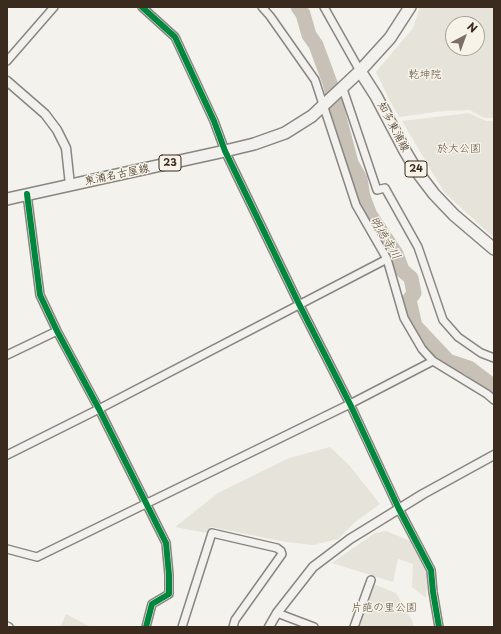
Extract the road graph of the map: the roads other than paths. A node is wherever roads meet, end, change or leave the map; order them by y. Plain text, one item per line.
1 (54, 7) edge
2 (142, 7) edge
3 (262, 7) edge
4 (324, 7) edge
5 (410, 7) edge
6 (7, 61) edge
7 (360, 71) junction
8 (7, 81) edge
9 (343, 89) junction
10 (324, 106) junction
11 (225, 151) junction
12 (70, 185) junction
13 (27, 194) junction
14 (7, 199) edge
15 (494, 250) edge
16 (387, 259) junction
17 (299, 304) junction
18 (57, 331) junction
19 (7, 355) edge
20 (494, 358) edge
21 (433, 361) junction
22 (494, 400) edge
23 (350, 404) junction
24 (99, 409) junction
25 (7, 455) edge
26 (494, 455) edge
27 (146, 503) junction
28 (399, 509) junction
29 (7, 549) edge
30 (371, 580) dead end
31 (276, 613) junction
32 (303, 625) edge
33 (146, 627) edge
34 (182, 627) edge
35 (233, 627) edge
36 (269, 627) edge
37 (314, 627) edge
38 (354, 627) edge
39 (439, 627) edge

1 - 6 street
2 - 11 street
3 - 10 street
4 - 7 street
5 - 7 main road, 東浦名古屋線 / 23
7 - 9 main road, 東浦名古屋線 / 23
7 - 15 main road, 知多東浦線 / 24
8 - 12 street
9 - 10 main road, 東浦名古屋線 / 23
9 - 20 street
10 - 11 main road, 東浦名古屋線 / 23
10 - 16 street
11 - 12 main road, 東浦名古屋線 / 23
11 - 17 street
12 - 13 main road, 東浦名古屋線 / 23
13 - 14 main road, 東浦名古屋線 / 23
13 - 18 street
16 - 17 street
16 - 21 street
17 - 23 street
17 - 24 street
18 - 19 street
18 - 24 street
21 - 22 street
21 - 23 street
23 - 27 street
23 - 28 street
24 - 25 street
24 - 27 street
26 - 28 street
27 - 29 street
27 - 33 street
28 - 31 street
28 - 39 street
30 - 38 street
31 - 32 street
31 - 36 street
32 - 37 street
34 - 35 street

